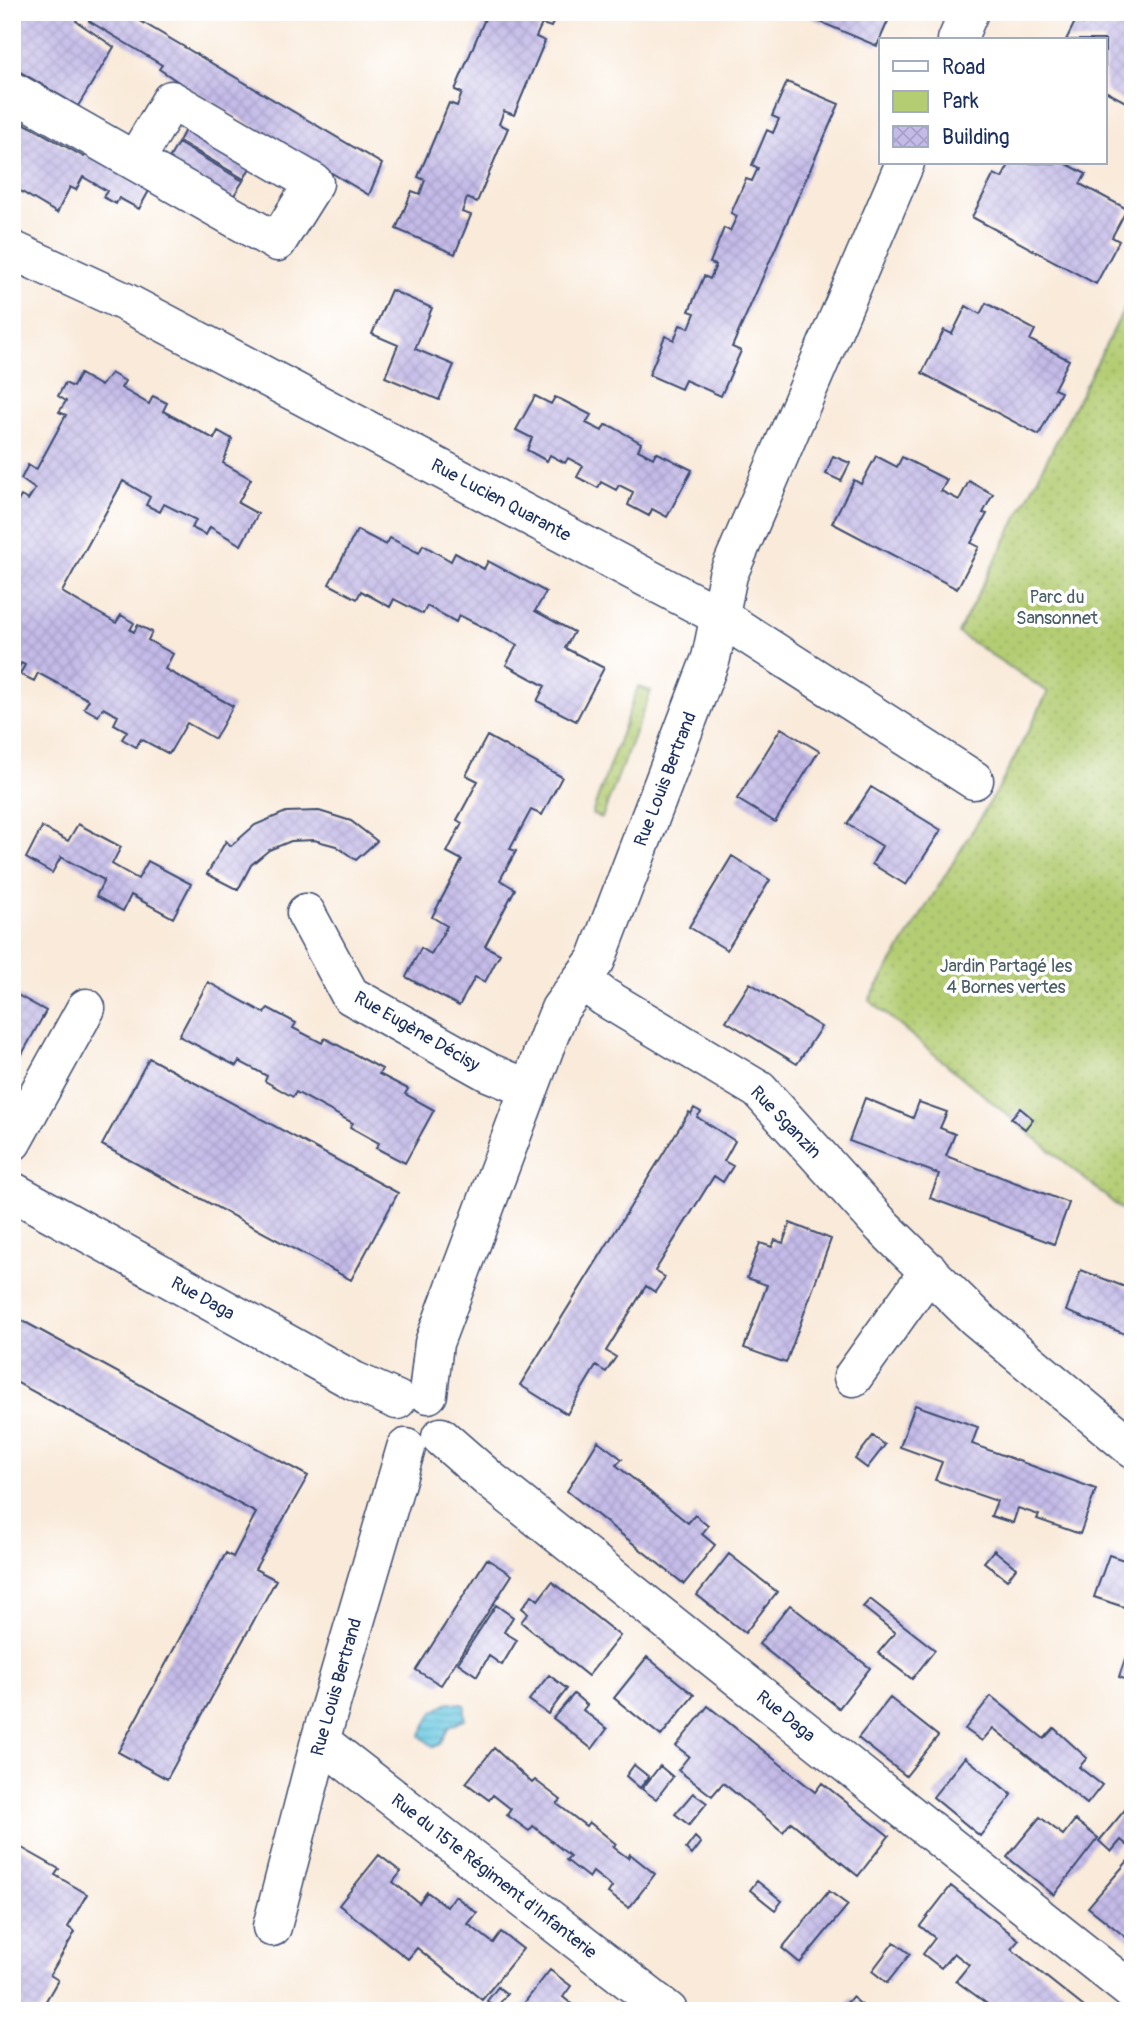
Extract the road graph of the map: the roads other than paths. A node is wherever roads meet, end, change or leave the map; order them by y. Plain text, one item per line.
1 (969, 12) edge
2 (958, 38) edge
3 (12, 91) edge
4 (135, 161) dead end
5 (905, 164) edge
6 (12, 250) edge
7 (719, 616) junction
8 (974, 780) dead end
9 (306, 913) dead end
10 (583, 981) junction
11 (86, 1008) dead end
12 (529, 1089) junction
13 (12, 1142) edge
14 (12, 1191) edge
15 (929, 1271) junction
16 (853, 1377) dead end
17 (412, 1397) junction
18 (424, 1443) junction
19 (1133, 1449) edge
20 (320, 1741) junction
21 (272, 1927) dead end
22 (1133, 1993) edge
23 (668, 2011) edge

1 - 2 street
3 - 4 street
5 - 7 street, Rue Louis Bertrand
6 - 7 street, Rue Lucien Quarante
7 - 8 street, Rue Lucien Quarante
7 - 10 street, Rue Louis Bertrand
9 - 12 street, Rue Eugène Décisy
10 - 12 street, Rue Louis Bertrand
10 - 15 street, Rue Sganzin
11 - 13 street
12 - 17 street, Rue Louis Bertrand
14 - 17 street, Rue Daga
15 - 16 street
15 - 19 street, Rue Sganzin
17 - 18 street
17 - 18 street
18 - 20 street, Rue Louis Bertrand
18 - 22 street, Rue Daga
20 - 21 street, Rue Louis Bertrand
20 - 23 street, Rue du 151e Régiment d'Infanterie

